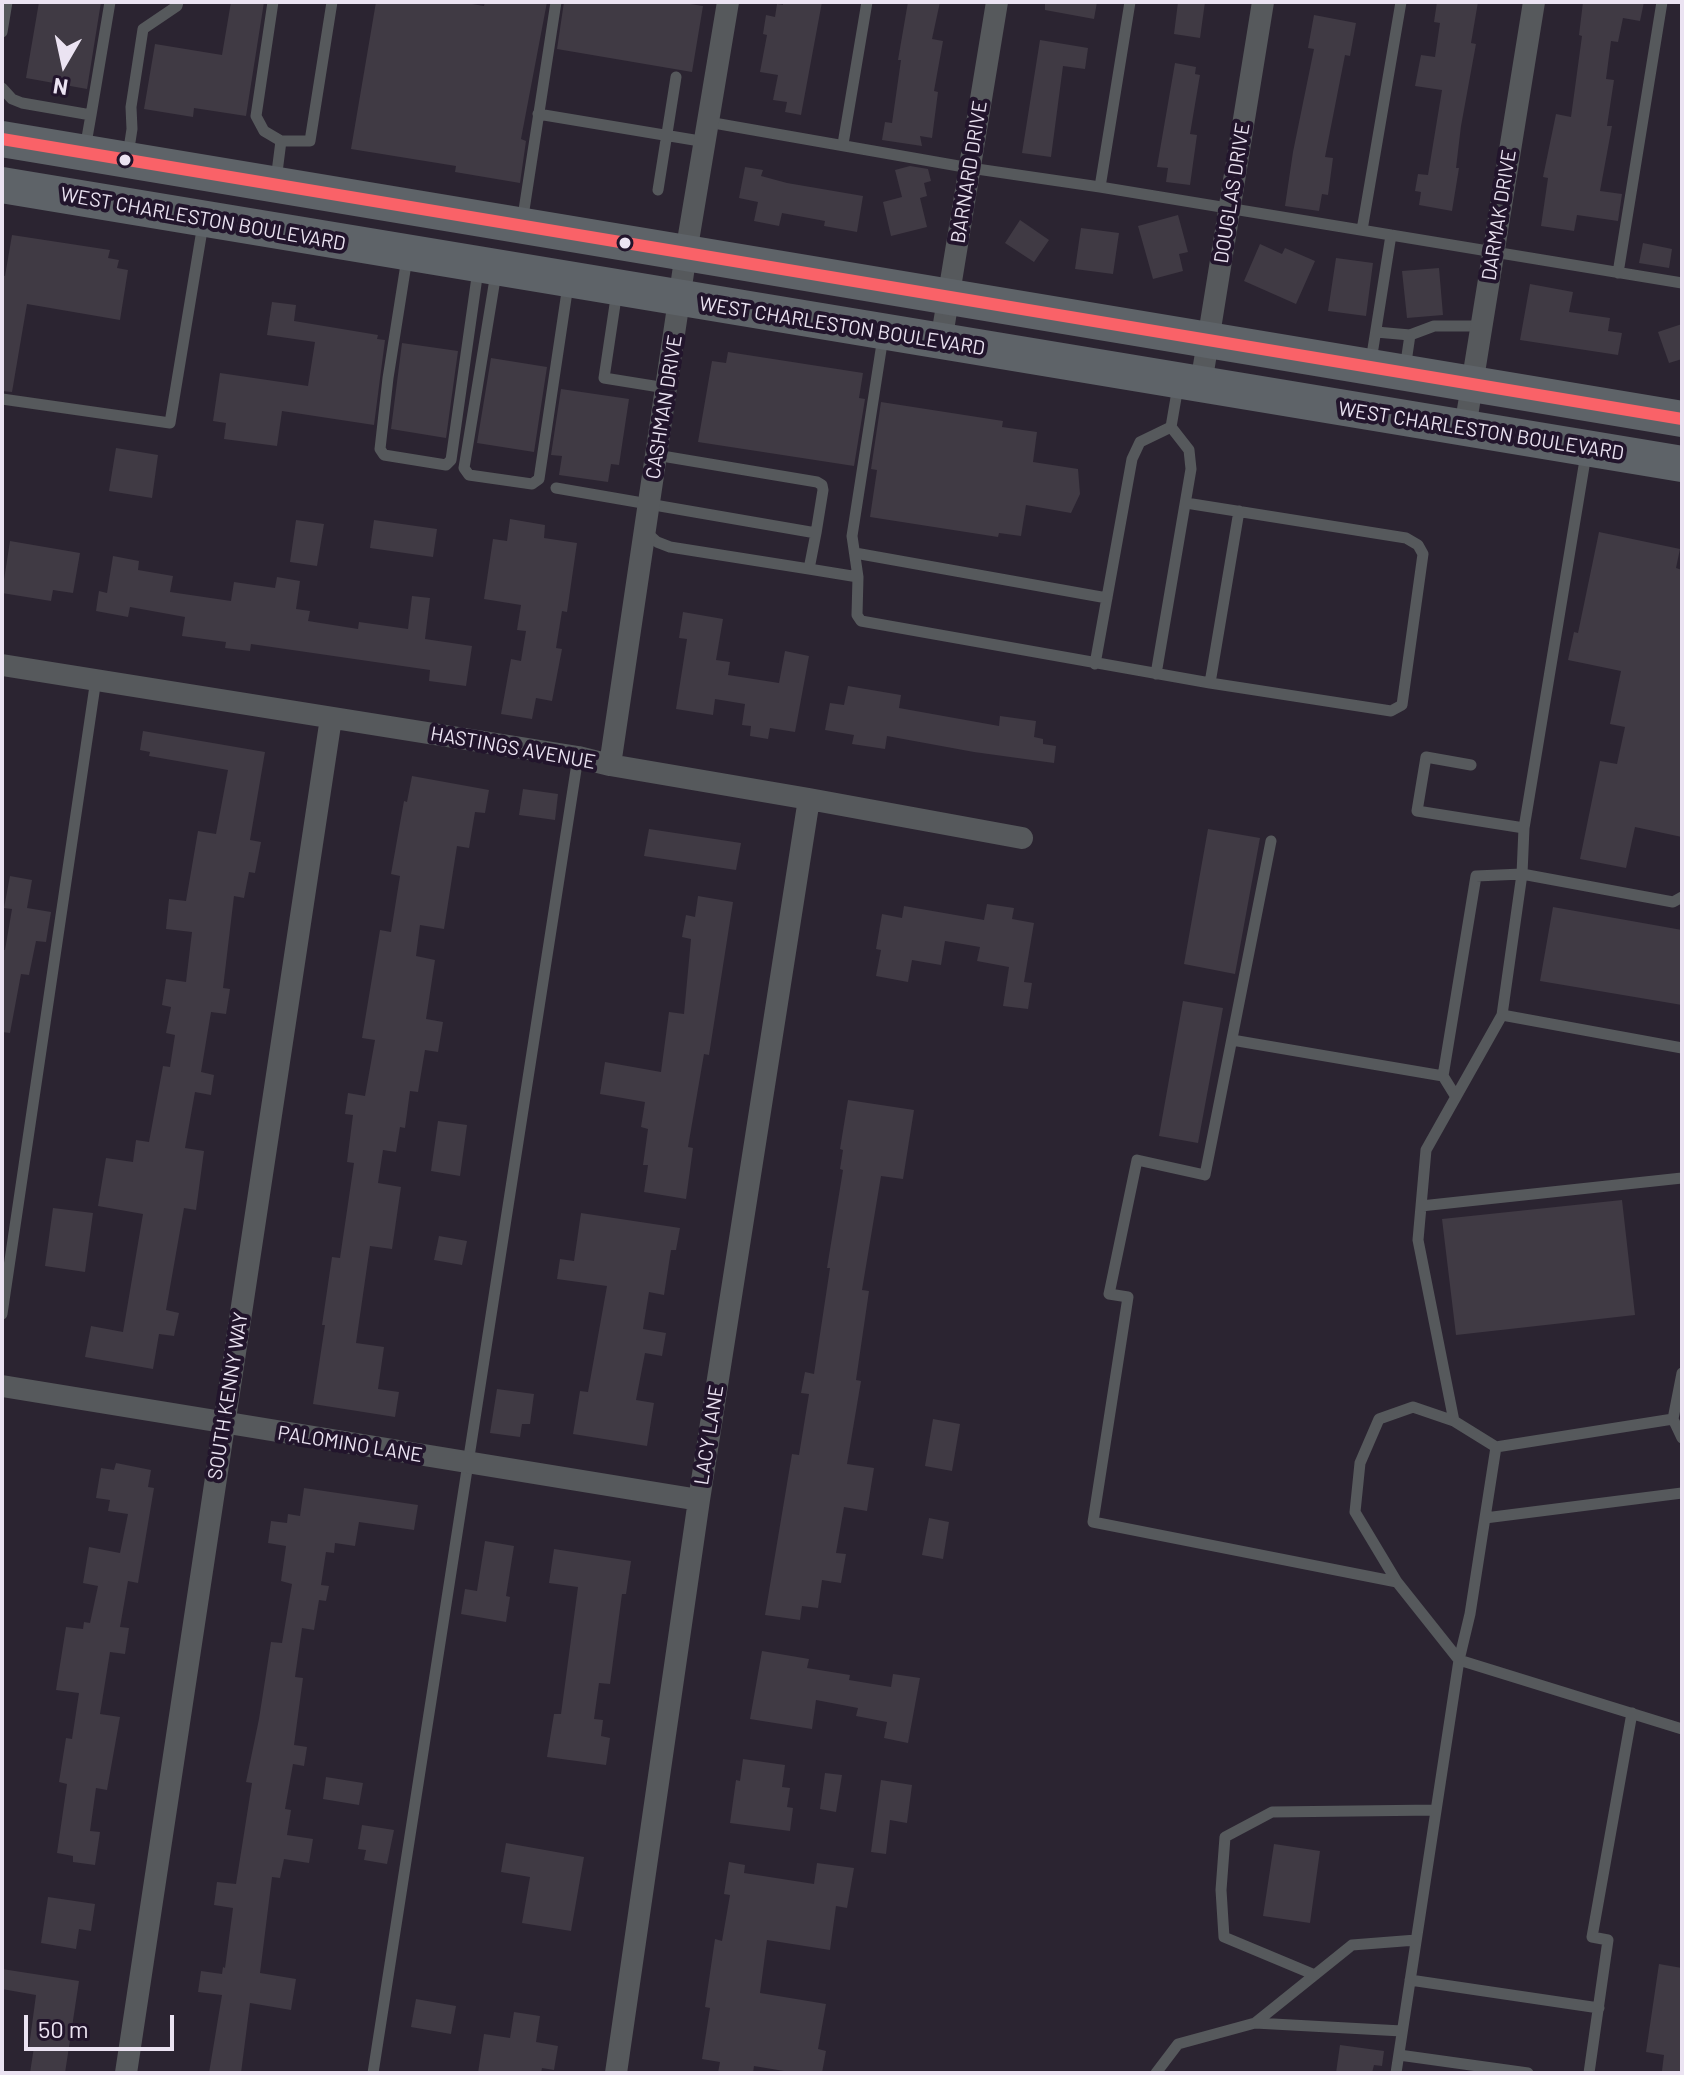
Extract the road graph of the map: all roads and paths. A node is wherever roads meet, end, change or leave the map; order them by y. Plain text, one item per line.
1 (7, 2) edge
2 (110, 2) edge
3 (178, 2) edge
4 (273, 2) edge
5 (332, 2) edge
6 (556, 2) edge
7 (728, 2) edge
8 (867, 2) edge
9 (997, 2) edge
10 (1130, 2) edge
11 (1263, 2) edge
12 (1401, 2) edge
13 (1534, 2) edge
14 (1662, 2) edge
15 (2, 32) edge
16 (676, 77) dead end
17 (2, 88) edge
18 (538, 114) junction
19 (91, 115) junction
20 (707, 132) junction
21 (667, 135) junction
22 (2, 139) edge
23 (281, 141) junction
24 (843, 144) junction
25 (85, 153) junction
26 (127, 160) junction
27 (970, 168) junction
28 (2, 185) edge
29 (275, 185) junction
30 (1100, 187) junction
31 (658, 190) dead end
32 (1231, 208) junction
33 (204, 219) junction
34 (521, 225) junction
35 (1362, 230) junction
36 (1391, 235) junction
37 (1493, 252) junction
38 (408, 253) junction
39 (686, 253) junction
40 (488, 267) junction
41 (1618, 273) junction
42 (568, 280) junction
43 (1682, 283) edge
44 (617, 288) junction
45 (949, 297) junction
46 (681, 299) junction
47 (1482, 326) junction
48 (1376, 332) junction
49 (884, 333) junction
50 (1410, 335) junction
51 (1208, 341) junction
52 (941, 342) junction
53 (1369, 368) junction
54 (1405, 373) junction
55 (1190, 383) junction
56 (1473, 385) junction
57 (667, 388) junction
58 (2, 399) edge
59 (1682, 419) edge
60 (1171, 427) junction
61 (1465, 428) junction
62 (1587, 449) junction
63 (656, 455) junction
64 (1682, 464) edge
65 (556, 488) dead end
66 (649, 503) junction
67 (1186, 503) junction
68 (1239, 511) junction
69 (644, 530) junction
70 (816, 533) junction
71 (855, 553) junction
72 (809, 569) junction
73 (858, 577) junction
74 (1107, 598) junction
75 (1095, 664) junction
76 (2, 665) edge
77 (1156, 674) junction
78 (96, 679) junction
79 (1210, 683) junction
80 (331, 718) junction
81 (578, 757) junction
82 (610, 765) junction
83 (1471, 765) dead end
84 (809, 799) junction
85 (1524, 828) junction
86 (1022, 838) dead end
87 (1271, 841) dead end
88 (1522, 874) junction
89 (1682, 897) edge
90 (1502, 1015) junction
91 (1232, 1040) junction
92 (1682, 1048) edge
93 (1443, 1076) junction
94 (1456, 1097) junction
95 (1682, 1178) edge
96 (1421, 1206) junction
97 (2, 1314) edge
98 (1682, 1373) edge
99 (2, 1386) edge
100 (1673, 1419) junction
101 (1454, 1421) junction
102 (224, 1423) junction
103 (1682, 1438) edge
104 (1496, 1447) junction
105 (468, 1463) junction
106 (1682, 1493) edge
107 (699, 1500) junction
108 (1485, 1518) junction
109 (1397, 1582) junction
110 (1459, 1660) junction
111 (1632, 1713) junction
112 (1682, 1729) edge
113 (1436, 1810) junction
114 (1416, 1940) junction
115 (1315, 1975) junction
116 (1410, 1980) junction
117 (1599, 2008) junction
118 (1255, 2023) junction
119 (1402, 2031) junction
120 (1399, 2055) junction
121 (126, 2073) edge
122 (373, 2073) edge
123 (616, 2073) edge
124 (1156, 2073) edge
125 (1396, 2073) edge
126 (1528, 2073) edge
127 (1589, 2073) edge

1 - 15 lane
2 - 19 lane
3 - 26 lane
4 - 23 lane
5 - 23 lane
6 - 18 lane
7 - 20 street, CASHMAN DRIVE
8 - 24 lane
9 - 27 street, BARNARD DRIVE
10 - 30 lane
11 - 32 street, DOUGLAS DRIVE
12 - 35 lane
13 - 37 street, DARMAK DRIVE
14 - 41 lane
16 - 21 lane
17 - 19 lane
18 - 21 lane
18 - 34 lane
19 - 25 lane
20 - 21 lane
20 - 24 lane
20 - 39 street, CASHMAN DRIVE
21 - 31 lane
22 - 25 main road
23 - 29 lane
24 - 27 lane
25 - 26 main road
26 - 29 main road
27 - 30 lane
27 - 45 street, BARNARD DRIVE
28 - 33 main road, WEST CHARLESTON BOULEVARD
29 - 34 main road
30 - 32 lane
32 - 35 lane
32 - 51 street, DOUGLAS DRIVE
33 - 38 main road, WEST CHARLESTON BOULEVARD
33 - 58 lane
34 - 39 main road
35 - 36 lane
36 - 37 lane
36 - 48 lane
37 - 41 lane
37 - 47 street, DARMAK DRIVE
38 - 40 main road, WEST CHARLESTON BOULEVARD
38 - 40 lane
39 - 45 main road
39 - 46 street, CASHMAN DRIVE
40 - 42 main road, WEST CHARLESTON BOULEVARD
40 - 42 lane
41 - 43 lane
42 - 44 main road, WEST CHARLESTON BOULEVARD
44 - 46 main road, WEST CHARLESTON BOULEVARD
44 - 57 lane
45 - 51 main road
45 - 52 street, BARNARD DRIVE
46 - 49 main road, WEST CHARLESTON BOULEVARD
46 - 57 street, CASHMAN DRIVE
47 - 50 lane
47 - 56 street, DARMAK DRIVE
48 - 50 lane
48 - 53 lane
49 - 52 main road, WEST CHARLESTON BOULEVARD
49 - 71 lane
50 - 54 lane
51 - 53 main road
51 - 55 street, DOUGLAS DRIVE
52 - 55 main road, WEST CHARLESTON BOULEVARD
53 - 54 main road
54 - 56 main road
55 - 60 lane
55 - 61 main road, WEST CHARLESTON BOULEVARD
56 - 59 main road
56 - 61 street, DARMAK DRIVE
57 - 63 street, CASHMAN DRIVE
60 - 67 lane
60 - 74 lane
61 - 62 main road, WEST CHARLESTON BOULEVARD
62 - 64 main road, WEST CHARLESTON BOULEVARD
62 - 85 lane
63 - 66 street, CASHMAN DRIVE
63 - 70 lane
65 - 66 lane
66 - 69 street, CASHMAN DRIVE
66 - 70 lane
67 - 68 lane
67 - 77 lane
68 - 79 lane
68 - 79 lane
69 - 72 lane
69 - 82 street, CASHMAN DRIVE
70 - 72 lane
71 - 73 lane
71 - 74 lane
72 - 73 lane
73 - 75 lane
74 - 75 lane
75 - 77 lane
76 - 78 street, HASTINGS AVENUE
77 - 79 lane
78 - 80 street, HASTINGS AVENUE
78 - 97 lane
80 - 81 street, HASTINGS AVENUE
80 - 102 street, SOUTH KENNY WAY
81 - 82 street, HASTINGS AVENUE
81 - 105 lane
82 - 84 street, HASTINGS AVENUE
83 - 85 lane
84 - 86 street, HASTINGS AVENUE
84 - 107 street, LACY LANE
85 - 88 lane
87 - 91 lane
88 - 89 lane
88 - 90 lane
88 - 93 lane
90 - 92 lane
90 - 94 lane
91 - 93 lane
91 - 109 lane
93 - 94 lane
94 - 96 lane
95 - 96 lane
96 - 101 lane
98 - 100 lane
99 - 102 street, PALOMINO LANE
100 - 103 lane
100 - 104 lane
101 - 104 lane
101 - 109 lane
102 - 105 street, PALOMINO LANE
102 - 121 street, SOUTH KENNY WAY
104 - 108 lane
105 - 107 street, PALOMINO LANE
105 - 122 lane
106 - 108 lane
107 - 123 street, LACY LANE
108 - 110 lane
109 - 110 lane
110 - 111 lane
110 - 113 lane
111 - 112 lane
111 - 117 lane
113 - 114 lane
113 - 115 lane
114 - 115 lane
114 - 116 lane
115 - 118 lane
116 - 117 lane
116 - 119 lane
117 - 127 lane
118 - 119 lane
118 - 124 lane
119 - 120 lane
120 - 125 lane
120 - 126 lane

